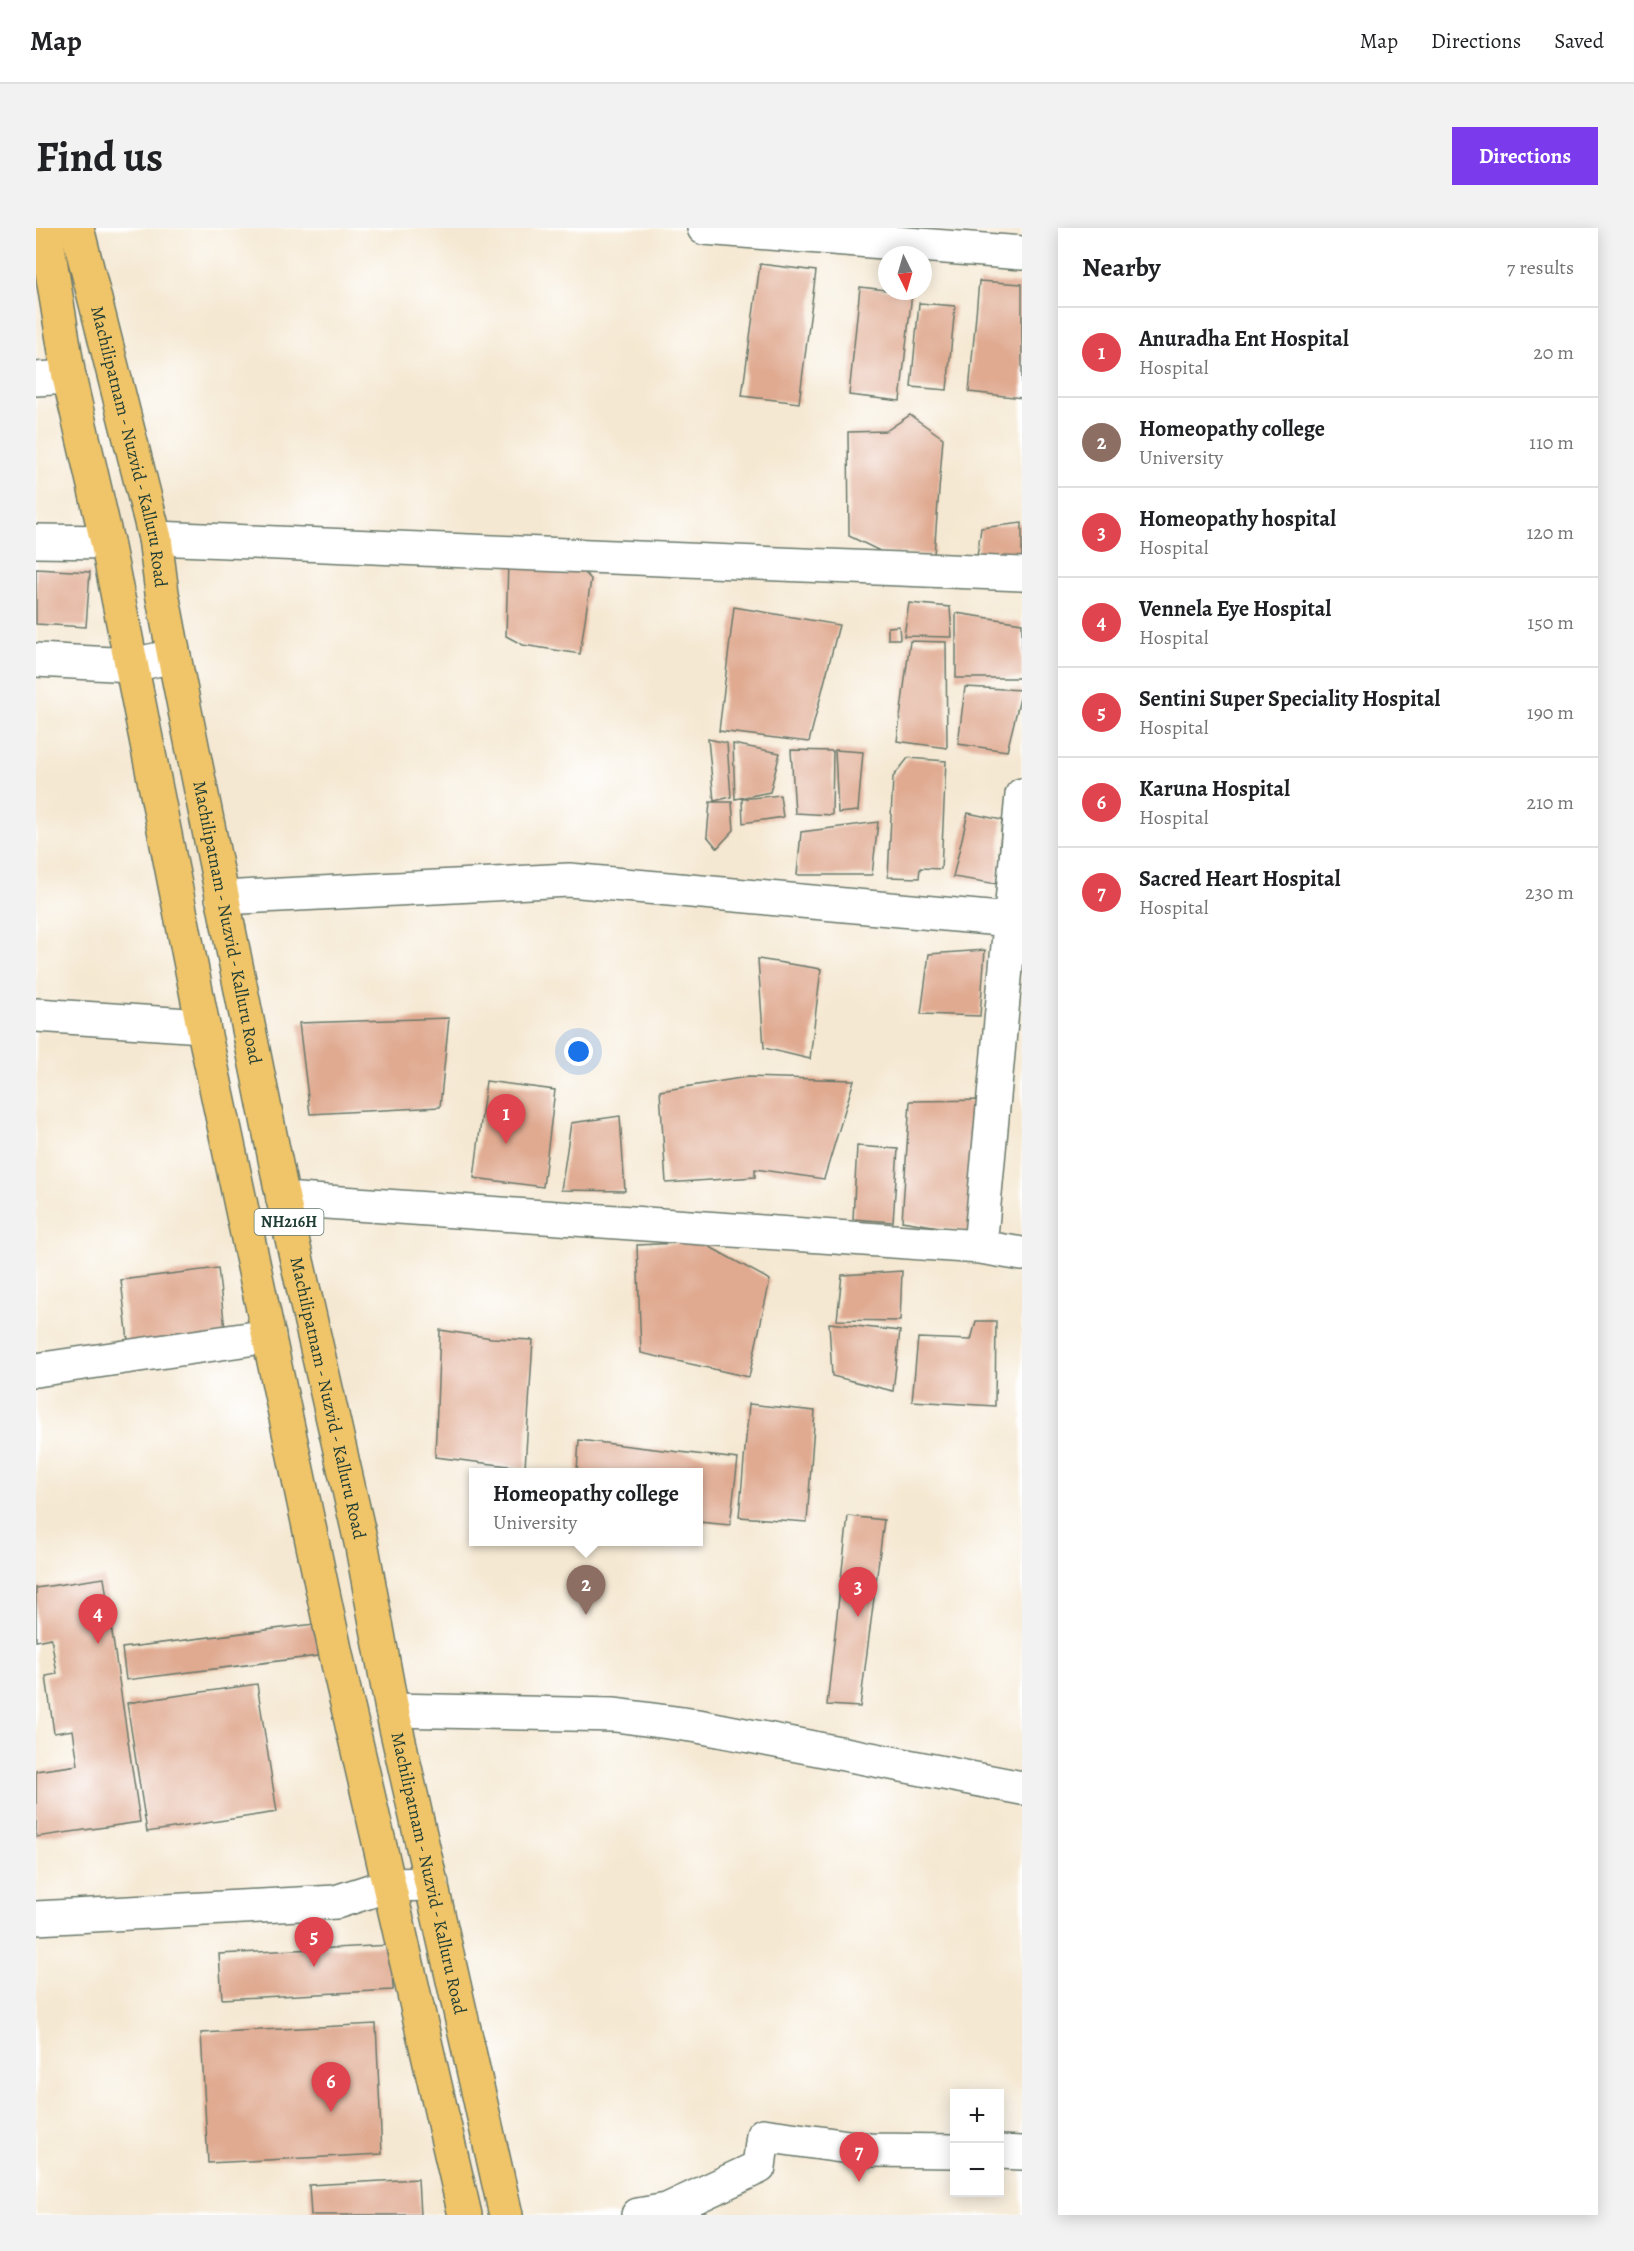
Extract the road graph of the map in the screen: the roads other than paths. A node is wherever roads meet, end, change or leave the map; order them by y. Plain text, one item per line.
1 (45, 228) edge
2 (77, 228) edge
3 (704, 228) edge
4 (1022, 253) edge
5 (69, 377) junction
6 (36, 379) edge
7 (155, 538) junction
8 (36, 541) edge
9 (107, 542) junction
10 (1022, 574) edge
11 (174, 656) junction
12 (36, 660) edge
13 (132, 665) junction
14 (1022, 795) edge
15 (222, 898) junction
16 (1016, 920) edge
17 (36, 1015) edge
18 (203, 1026) junction
19 (283, 1199) junction
20 (980, 1247) junction
21 (1022, 1254) edge
22 (269, 1336) junction
23 (36, 1370) edge
24 (392, 1710) junction
25 (1022, 1788) edge
26 (432, 1884) junction
27 (390, 1885) junction
28 (36, 1918) edge
29 (950, 2151) edge
30 (1004, 2152) edge
31 (1022, 2153) edge
32 (466, 2215) edge
33 (506, 2215) edge
34 (638, 2215) edge

1 - 5 highway, NH216H
2 - 7 highway, Machilipatnam - Nuzvid - Kalluru Road / NH216H
3 - 4 street
5 - 6 street
5 - 9 highway, NH216H
7 - 10 street
7 - 11 highway, Machilipatnam - Nuzvid - Kalluru Road / NH216H
8 - 9 street
9 - 13 highway, NH216H
11 - 13 street
11 - 15 highway, Machilipatnam - Nuzvid - Kalluru Road / NH216H
12 - 13 street
13 - 18 highway, NH216H
14 - 16 street
15 - 16 street
15 - 19 highway, Machilipatnam - Nuzvid - Kalluru Road / NH216H
16 - 20 street
17 - 18 street
18 - 22 highway, NH216H
19 - 20 street
19 - 24 highway, Machilipatnam - Nuzvid - Kalluru Road / NH216H
20 - 21 street
22 - 23 street
22 - 27 highway, NH216H
24 - 25 street
24 - 26 highway, Machilipatnam - Nuzvid - Kalluru Road / NH216H
26 - 27 street
26 - 33 highway, Machilipatnam - Nuzvid - Kalluru Road / NH216H
27 - 28 street
27 - 32 highway, NH216H
29 - 34 street
30 - 31 street

